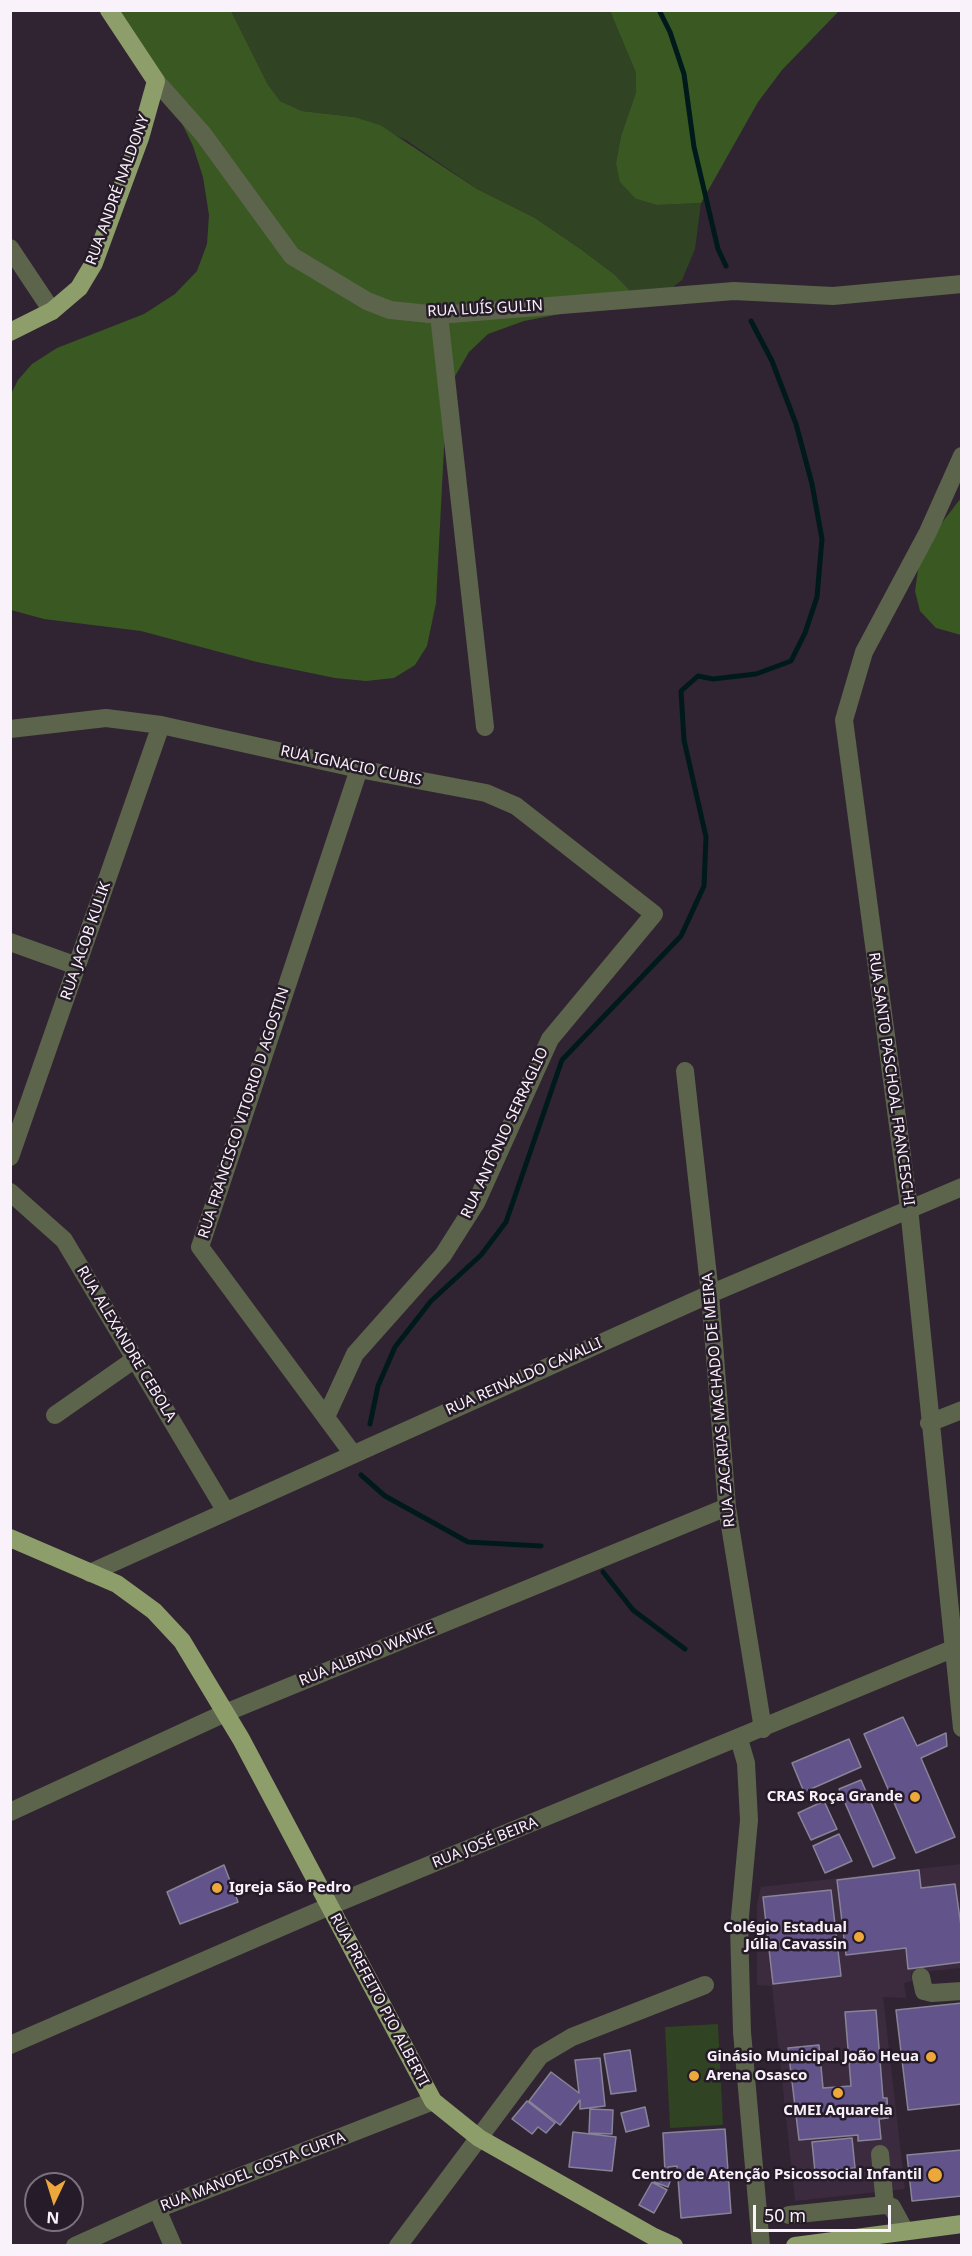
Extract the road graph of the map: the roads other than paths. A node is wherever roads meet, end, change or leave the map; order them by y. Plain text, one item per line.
1 (110, 10) edge
2 (156, 81) junction
3 (10, 248) edge
4 (962, 284) edge
5 (52, 311) junction
6 (439, 315) junction
7 (10, 332) edge
8 (962, 456) edge
9 (160, 725) junction
10 (484, 727) dead end
11 (10, 729) edge
12 (358, 769) junction
13 (654, 914) joint
14 (10, 942) edge
15 (77, 966) junction
16 (685, 1071) dead end
17 (10, 1157) edge
18 (962, 1187) edge
19 (10, 1192) edge
20 (909, 1208) junction
21 (710, 1294) junction
22 (135, 1359) junction
23 (962, 1410) edge
24 (55, 1415) dead end
25 (326, 1417) junction
26 (929, 1423) junction
27 (353, 1454) junction
28 (727, 1507) junction
29 (225, 1510) junction
30 (10, 1538) edge
31 (90, 1573) junction
32 (957, 1647) edge
33 (225, 1713) junction
34 (962, 1728) edge
35 (763, 1729) junction
36 (739, 1739) junction
37 (10, 1812) edge
38 (330, 1906) junction
39 (921, 1977) dead end
40 (705, 1985) dead end
41 (962, 1991) edge
42 (10, 2045) edge
43 (433, 2101) junction
44 (479, 2138) junction
45 (880, 2154) dead end
46 (885, 2205) junction
47 (157, 2209) junction
48 (789, 2215) dead end
49 (962, 2224) edge
50 (905, 2231) junction
51 (75, 2246) edge
52 (173, 2246) edge
53 (398, 2246) edge
54 (674, 2246) edge
55 (760, 2246) edge
56 (795, 2246) edge

1 - 2 main road, RUA LUÍS GULIN
2 - 5 main road, RUA ANDRÉ NALDONY
2 - 6 street, RUA LUÍS GULIN
3 - 5 street
4 - 6 street, RUA LUÍS GULIN
5 - 7 main road, RUA ANDRÉ NALDONY
6 - 10 street
8 - 20 street, RUA SANTO PASCHOAL FRANCESCHI
9 - 11 street, RUA IGNACIO CUBIS
9 - 12 street, RUA IGNACIO CUBIS
9 - 15 street, RUA JACOB KULIK
12 - 13 street, RUA IGNACIO CUBIS
12 - 25 street, RUA FRANCISCO VITORIO D AGOSTIN
13 - 25 street, RUA ANTÔNIO SERRAGLIO
14 - 15 street
15 - 17 street, RUA JACOB KULIK
16 - 21 street, RUA ZACARIAS MACHADO DE MEIRA
18 - 20 street, RUA REINALDO CAVALLI
19 - 22 street, RUA ALEXANDRE CEBOLA
20 - 21 street, RUA REINALDO CAVALLI
20 - 26 street, RUA SANTO PASCHOAL FRANCESCHI
21 - 27 street, RUA REINALDO CAVALLI
21 - 28 street, RUA ZACARIAS MACHADO DE MEIRA
22 - 24 street
22 - 29 street, RUA ALEXANDRE CEBOLA
23 - 26 street
25 - 27 street, RUA FRANCISCO VITORIO D AGOSTIN
26 - 32 street, RUA SANTO PASCHOAL FRANCESCHI
27 - 29 street, RUA REINALDO CAVALLI
28 - 33 street, RUA ALBINO WANKE
28 - 35 street, RUA ZACARIAS MACHADO DE MEIRA
29 - 31 street, RUA REINALDO CAVALLI
30 - 31 main road, RUA PREFEITO PIO ALBERTI
31 - 33 main road, RUA PREFEITO PIO ALBERTI
32 - 34 street, RUA SANTO PASCHOAL FRANCESCHI
32 - 35 street, RUA JOSÉ BEIRA
33 - 37 street, RUA ALBINO WANKE
33 - 38 main road, RUA PREFEITO PIO ALBERTI
35 - 36 street, RUA JOSÉ BEIRA
36 - 38 street, RUA JOSÉ BEIRA
36 - 55 street
38 - 42 street, RUA JOSÉ BEIRA
38 - 43 main road, RUA PREFEITO PIO ALBERTI
39 - 41 street
40 - 44 street
43 - 44 main road, RUA PREFEITO PIO ALBERTI
43 - 47 street, RUA MANOEL COSTA CURTA
44 - 53 street
44 - 54 main road, RUA PREFEITO PIO ALBERTI
45 - 46 street
46 - 48 street
46 - 50 street
47 - 51 street, RUA MANOEL COSTA CURTA
47 - 52 street
49 - 50 main road
50 - 56 main road

